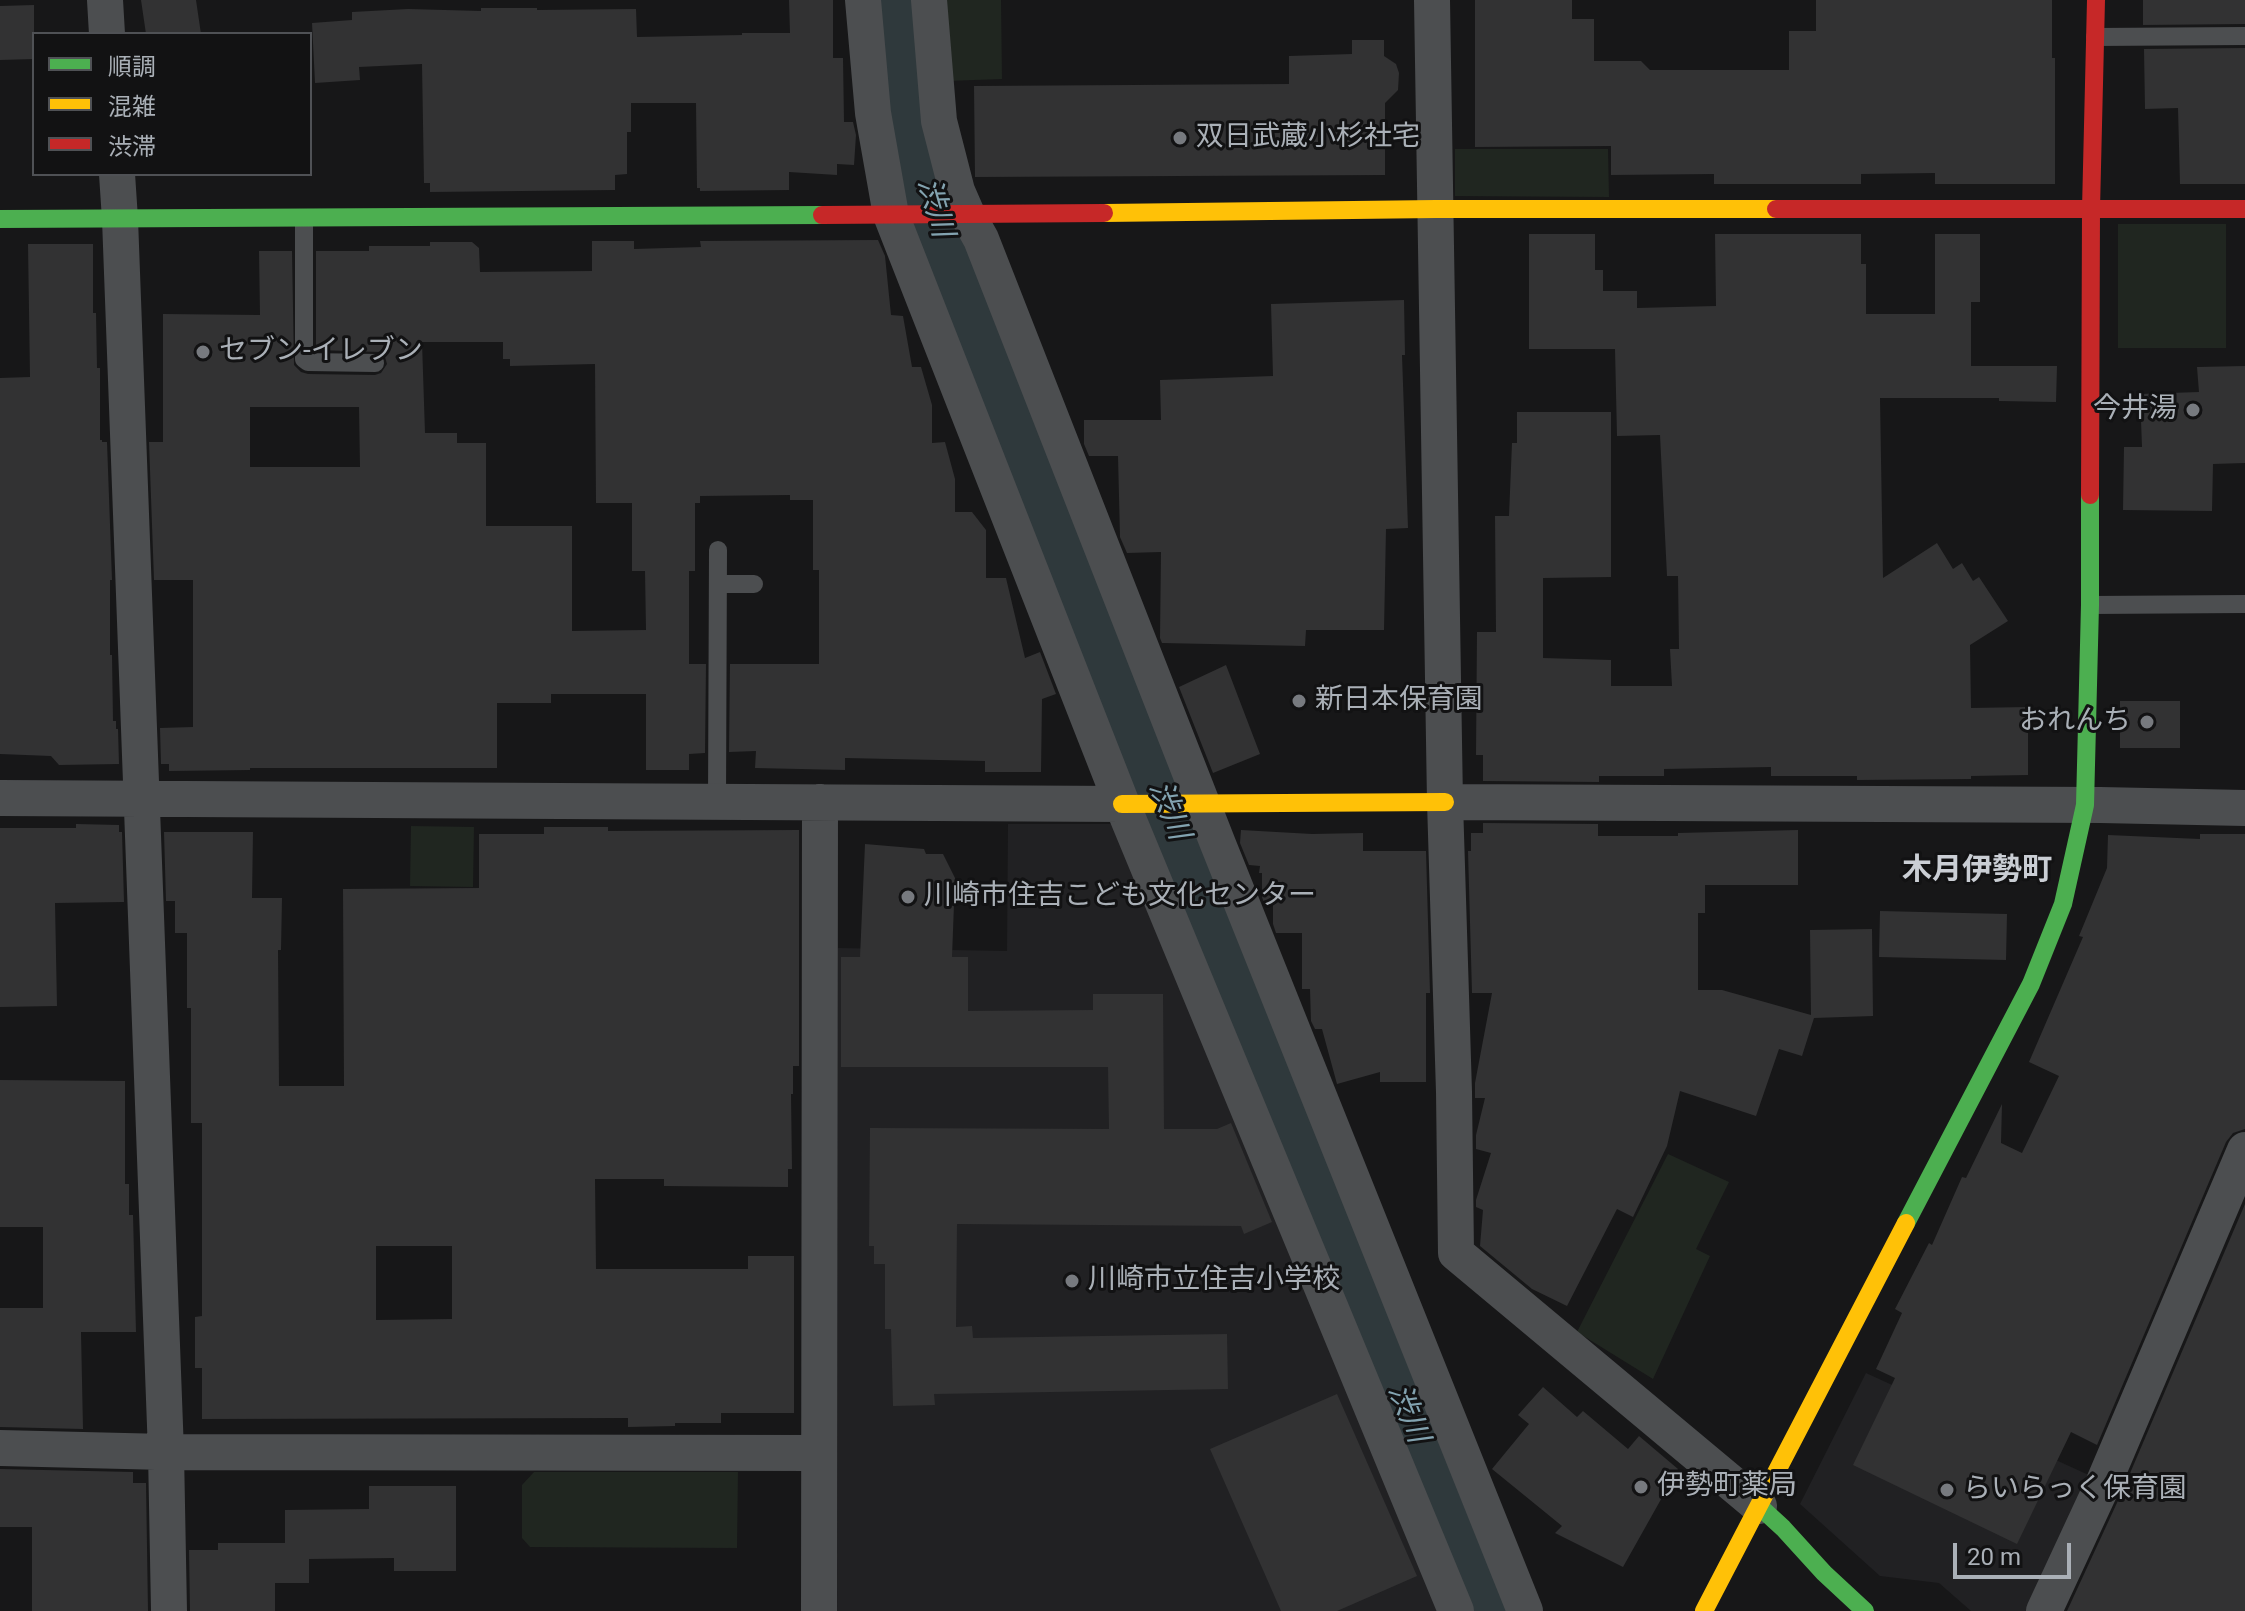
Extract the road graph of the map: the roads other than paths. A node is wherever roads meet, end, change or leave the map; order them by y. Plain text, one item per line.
1 (105, 0) edge
2 (863, 0) edge
3 (929, 0) edge
4 (1432, 0) edge
5 (2096, 0) edge
6 (107, 32) edge
7 (2245, 36) edge
8 (2095, 37) junction
9 (117, 176) edge
10 (1436, 209) junction
11 (2091, 209) junction
12 (2245, 209) edge
13 (967, 214) junction
14 (891, 215) junction
15 (304, 218) junction
16 (0, 219) edge
17 (120, 219) junction
18 (375, 363) dead end
19 (718, 550) dead end
20 (718, 584) junction
21 (754, 584) dead end
22 (2245, 604) edge
23 (2090, 605) junction
24 (142, 797) junction
25 (0, 798) edge
26 (717, 802) junction
27 (820, 802) junction
28 (1445, 802) junction
29 (1203, 803) junction
30 (1122, 804) junction
31 (2085, 805) junction
32 (2245, 808) edge
33 (2245, 1150) edge
34 (0, 1448) edge
35 (166, 1452) junction
36 (819, 1453) junction
37 (1759, 1506) junction
38 (169, 1611) edge
39 (819, 1611) edge
40 (1456, 1611) edge
41 (1525, 1611) edge
42 (1704, 1611) edge
43 (1865, 1611) edge
44 (2044, 1611) edge

1 - 6 street
2 - 14 street
3 - 13 street
4 - 10 street
5 - 8 street
7 - 8 lane
8 - 11 street
9 - 17 street
10 - 11 street
10 - 13 street
10 - 28 street
11 - 12 street
11 - 23 street
13 - 14 street
13 - 29 street
14 - 15 street
14 - 30 street
15 - 17 street
15 - 18 lane
16 - 17 street
17 - 24 street
19 - 20 lane
20 - 21 lane
20 - 26 lane
22 - 23 lane
23 - 31 street
24 - 25 street
24 - 26 street
24 - 35 street
26 - 27 street
27 - 30 street
27 - 36 street
28 - 29 street
28 - 31 street
28 - 37 street
29 - 30 street
29 - 41 street
30 - 40 street
31 - 32 street
31 - 37 street
33 - 44 street
34 - 35 street
35 - 36 street
35 - 38 street
36 - 39 street
37 - 42 street
37 - 43 street

